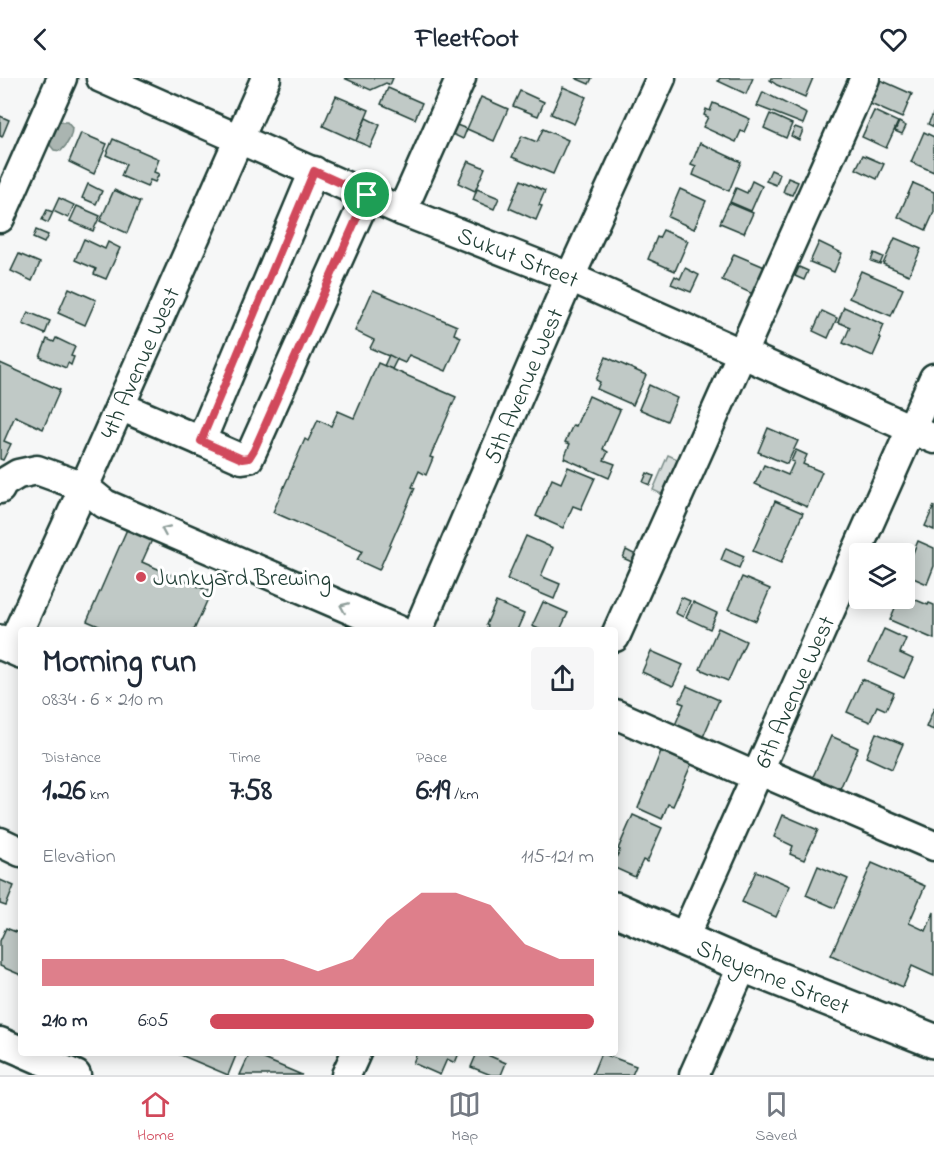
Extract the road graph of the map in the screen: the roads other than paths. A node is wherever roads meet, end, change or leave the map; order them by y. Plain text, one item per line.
1 (62, 78) edge
2 (101, 78) edge
3 (266, 78) edge
4 (461, 78) edge
5 (661, 78) edge
6 (864, 78) edge
7 (240, 138) junction
8 (314, 171) junction
9 (367, 195) junction
10 (402, 211) junction
11 (0, 218) edge
12 (570, 277) junction
13 (741, 353) junction
14 (934, 378) edge
15 (120, 406) junction
16 (923, 434) edge
17 (201, 441) junction
18 (84, 488) junction
19 (0, 489) edge
20 (20, 627) edge
21 (411, 627) edge
22 (417, 627) edge
23 (618, 631) edge
24 (18, 632) edge
25 (11, 647) edge
26 (618, 715) edge
27 (758, 774) junction
28 (0, 843) edge
29 (933, 843) edge
30 (18, 851) edge
31 (618, 910) edge
32 (684, 938) junction
33 (743, 965) junction
34 (934, 1041) edge
35 (0, 1042) edge
36 (18, 1050) edge
37 (32, 1056) edge
38 (354, 1056) edge
39 (76, 1075) edge
40 (345, 1075) edge
41 (694, 1075) edge

1 - 11 street
2 - 7 street, Sukut Street
3 - 7 street, 4th Avenue West
4 - 10 street
5 - 12 street, 5th Avenue West
6 - 13 street
7 - 8 street, Sukut Street
7 - 15 street, 4th Avenue West
8 - 9 street, Sukut Street
8 - 17 street
9 - 10 street, Sukut Street
9 - 17 street
10 - 12 street, Sukut Street
12 - 13 street, Sukut Street
12 - 22 street, 5th Avenue West
13 - 16 street, Sukut Street
13 - 23 street
14 - 16 street, 6th Avenue West
15 - 17 street
15 - 18 street, 4th Avenue West
16 - 27 street, 6th Avenue West
18 - 19 street
18 - 20 street, 4th Avenue West
21 -> 18 street
24 - 25 street, 4th Avenue West
26 - 27 street
27 - 29 street
27 - 32 street, 6th Avenue West
28 - 30 street
31 - 32 main road, Sheyenne Street
32 - 33 main road, Sheyenne Street
33 - 34 main road, Sheyenne Street
33 - 41 street
35 - 36 street
37 - 39 street
38 - 40 street

